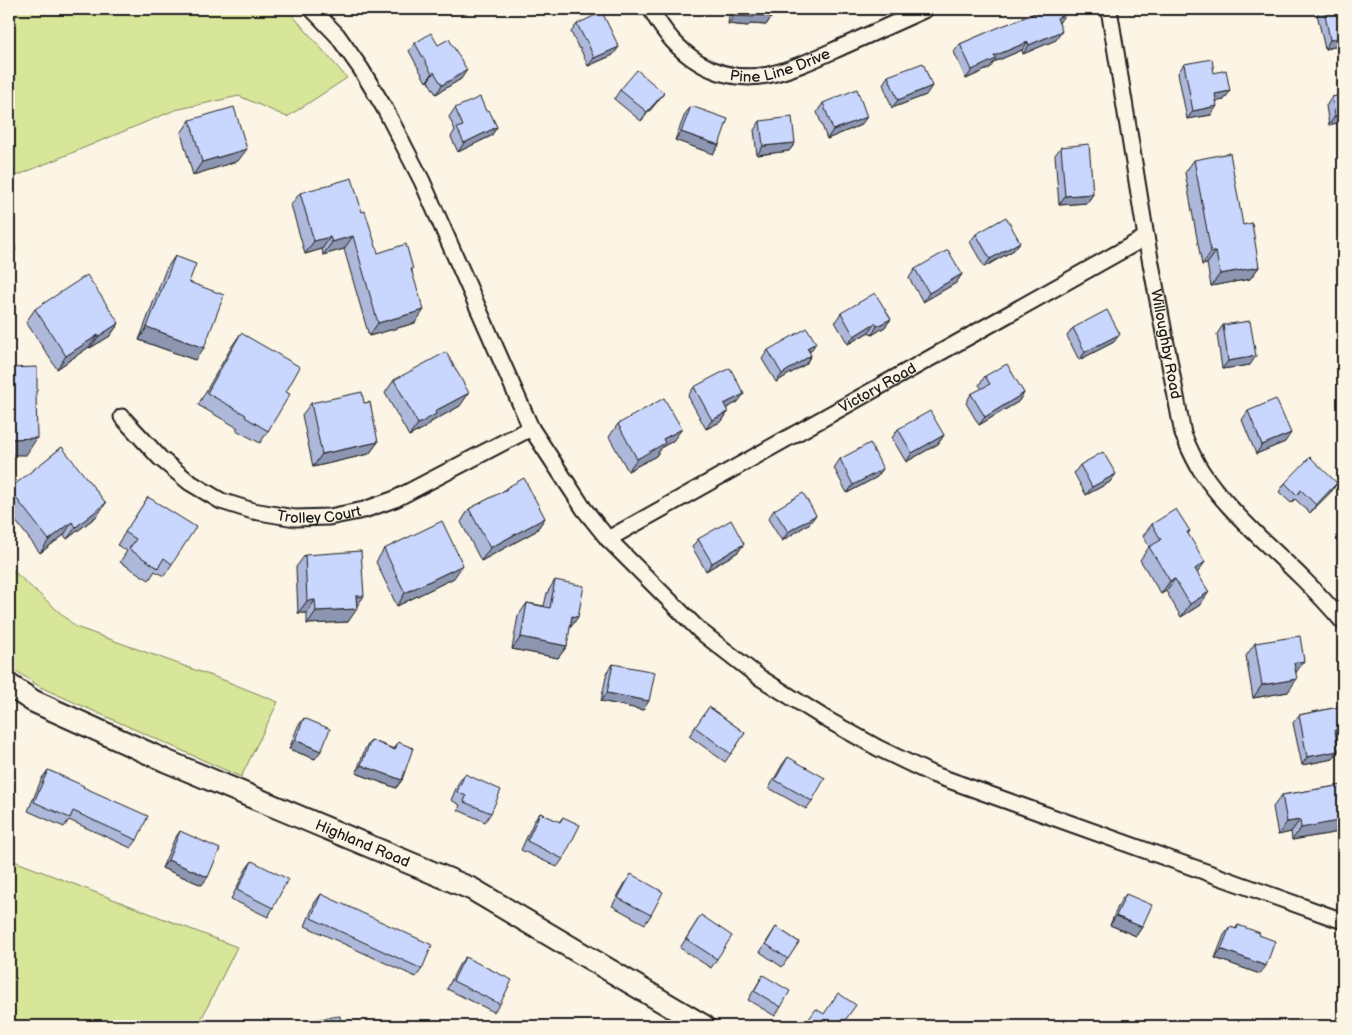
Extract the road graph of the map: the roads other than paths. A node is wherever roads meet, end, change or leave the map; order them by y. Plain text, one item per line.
1 (312, 9) edge
2 (650, 9) edge
3 (926, 9) edge
4 (1109, 9) edge
5 (1146, 237) junction
6 (122, 417) dead end
7 (531, 428) junction
8 (608, 539) junction
9 (1343, 622) edge
10 (9, 685) edge
11 (1343, 922) edge
12 (704, 1026) edge

1 - 7 street
2 - 3 street, Pine Line Drive
4 - 5 street, Willoughby Road
5 - 8 street, Victory Road
5 - 9 street, Willoughby Road
6 - 7 street, Trolley Court
7 - 8 street
8 - 11 street
10 - 12 street, Highland Road

